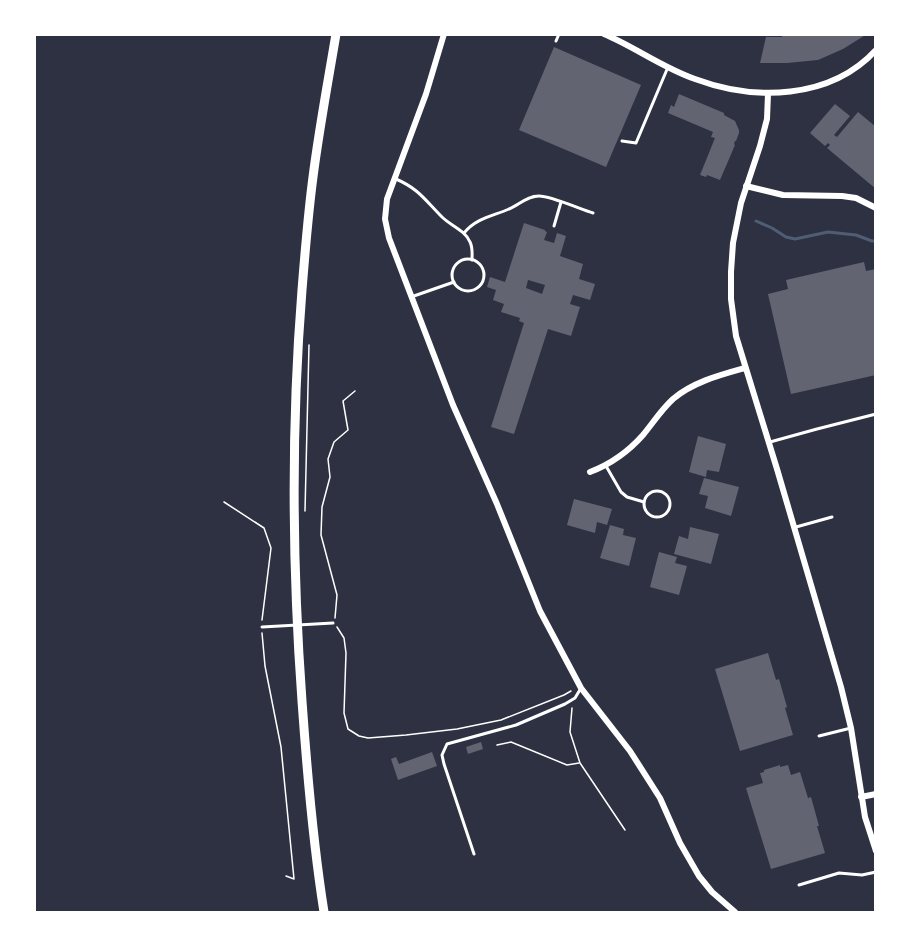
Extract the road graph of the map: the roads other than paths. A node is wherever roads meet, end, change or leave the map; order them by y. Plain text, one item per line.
1 (336, 34) edge
2 (444, 34) edge
3 (559, 34) edge
4 (604, 34) edge
5 (556, 41) dead end
6 (876, 50) edge
7 (668, 67) junction
8 (768, 94) junction
9 (622, 141) dead end
10 (394, 178) junction
11 (746, 186) junction
12 (561, 202) junction
13 (876, 208) edge
14 (593, 213) dead end
15 (554, 226) dead end
16 (464, 233) junction
17 (472, 260) junction
18 (454, 282) junction
19 (411, 297) junction
20 (745, 368) junction
21 (876, 414) edge
22 (769, 442) junction
23 (606, 466) junction
24 (590, 472) dead end
25 (644, 502) junction
26 (832, 517) dead end
27 (794, 527) junction
28 (333, 623) road end
29 (262, 627) road end
30 (581, 688) junction
31 (851, 728) junction
32 (819, 736) dead end
33 (876, 794) edge
34 (861, 797) junction
35 (876, 851) edge
36 (474, 854) dead end
37 (876, 872) edge
38 (799, 885) dead end
39 (324, 912) edge
40 (735, 912) edge

1 - 39 main road
2 - 10 street
3 - 5 lane
4 - 7 street
6 - 8 street
7 - 8 street
7 - 9 lane
8 - 11 street
10 - 16 lane
10 - 19 street
11 - 13 street
11 - 20 street
12 - 14 lane
12 - 15 lane
12 - 16 lane
16 - 17 lane
17 - 18 lane
17 - 18 lane
18 - 19 lane
19 - 30 street
20 - 22 street
20 - 23 street
21 - 22 lane
22 - 27 street
23 - 24 street
23 - 25 lane
25 - 25 lane
26 - 27 lane
27 - 31 street
28 - 29 lane
30 - 36 lane
30 - 40 street
31 - 32 lane
31 - 34 street
33 - 34 street
34 - 35 street
37 - 38 lane

